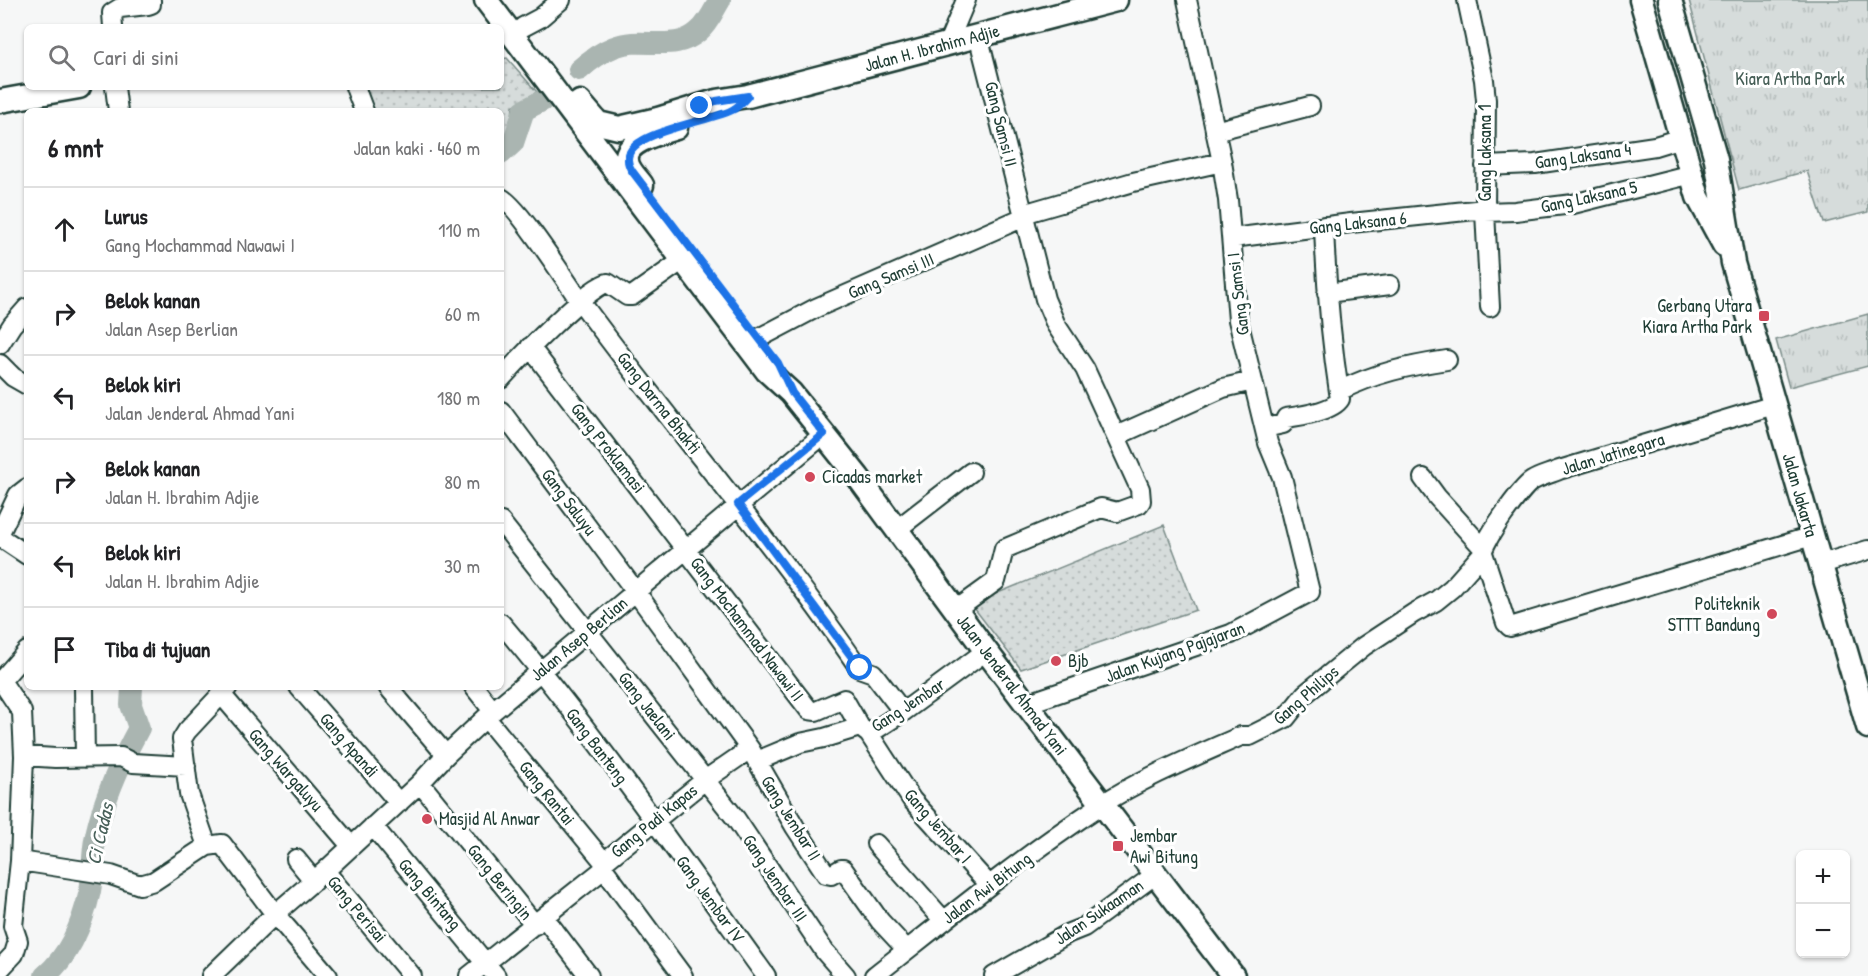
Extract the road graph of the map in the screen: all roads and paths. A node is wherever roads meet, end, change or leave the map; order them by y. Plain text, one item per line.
1 (151, 0) edge
2 (486, 0) edge
3 (503, 0) edge
4 (561, 0) edge
5 (966, 0) edge
6 (1116, 0) edge
7 (1187, 0) edge
8 (1467, 0) edge
9 (1641, 0) edge
10 (1654, 0) edge
11 (1670, 0) edge
12 (113, 24) edge
13 (511, 32) edge
14 (978, 35) junction
15 (948, 43) junction
16 (62, 90) edge
17 (114, 90) edge
18 (356, 90) edge
19 (748, 96) junction
20 (0, 101) edge
21 (1310, 106) dead end
22 (118, 108) edge
23 (363, 108) edge
24 (605, 126) joint
25 (1215, 131) junction
26 (1689, 144) junction
27 (1222, 162) junction
28 (1485, 166) junction
29 (632, 171) joint
30 (1692, 174) junction
31 (504, 198) edge
32 (1485, 211) junction
33 (1020, 218) junction
34 (1324, 226) junction
35 (1232, 238) junction
36 (682, 260) junction
37 (1733, 263) junction
38 (1390, 285) dead end
39 (1327, 293) junction
40 (580, 301) junction
41 (1490, 308) dead end
42 (24, 311) edge
43 (759, 338) junction
44 (0, 344) edge
45 (530, 347) junction
46 (1447, 360) dead end
47 (0, 364) edge
48 (504, 376) edge
49 (1253, 381) junction
50 (24, 383) edge
51 (1339, 391) junction
52 (792, 393) junction
53 (1774, 405) junction
54 (504, 415) edge
55 (1264, 428) junction
56 (824, 434) junction
57 (1116, 436) junction
58 (970, 472) dead end
59 (1423, 478) dead end
60 (24, 490) edge
61 (738, 504) junction
62 (504, 526) edge
63 (896, 530) junction
64 (0, 533) edge
65 (1812, 536) junction
66 (0, 537) edge
67 (687, 550) junction
68 (1868, 550) edge
69 (1483, 551) junction
70 (24, 553) edge
71 (1821, 564) junction
72 (1309, 584) joint
73 (636, 592) junction
74 (956, 610) junction
75 (504, 627) edge
76 (587, 633) junction
77 (986, 651) junction
78 (24, 654) edge
79 (541, 671) junction
80 (0, 681) edge
81 (84, 690) edge
82 (302, 690) edge
83 (391, 690) edge
84 (476, 690) edge
85 (225, 691) edge
86 (1026, 704) junction
87 (903, 712) junction
88 (490, 714) junction
89 (1868, 727) edge
90 (865, 731) junction
91 (446, 755) junction
92 (753, 755) junction
93 (24, 756) junction
94 (85, 759) junction
95 (186, 766) junction
96 (705, 780) junction
97 (420, 783) junction
98 (399, 803) junction
99 (1103, 804) junction
100 (654, 821) junction
101 (373, 826) junction
102 (876, 843) dead end
103 (207, 846) junction
104 (351, 846) junction
105 (296, 859) dead end
106 (20, 861) junction
107 (604, 866) junction
108 (1156, 874) junction
109 (320, 876) junction
110 (989, 885) junction
111 (275, 914) junction
112 (540, 921) junction
113 (944, 921) junction
114 (907, 950) junction
115 (0, 969) edge
116 (491, 969) edge
117 (219, 973) edge
118 (886, 973) edge
119 (328, 976) edge
120 (412, 976) edge
121 (469, 976) edge
122 (589, 976) edge
123 (683, 976) edge
124 (766, 976) edge
125 (846, 976) edge
126 (994, 976) edge
127 (1233, 976) edge

1 - 12 street
2 - 13 main road, Jalan Jenderal Ahmad Yani
3 - 13 main road, Jalan Jenderal Ahmad Yani
4 - 13 street
5 - 15 street
6 - 14 main road, Jalan H. Ibrahim Adjie
7 - 25 street, Gang Samsi I
8 - 28 street, Gang Laksana 1
9 - 26 main road, Jalan Jakarta
10 - 26 main road
11 - 37 main road, Jalan Jakarta
13 - 24 main road, Jalan Jenderal Ahmad Yani
13 - 36 main road, Jalan Jenderal Ahmad Yani
14 - 15 main road, Jalan H. Ibrahim Adjie
14 - 33 street, Gang Samsi II
15 - 19 main road, Jalan H. Ibrahim Adjie
16 - 20 main road
17 - 22 street
18 - 23 street
19 - 24 main road, Jalan H. Ibrahim Adjie
19 - 29 main road, Jalan H. Ibrahim Adjie
21 - 25 street
25 - 27 street, Gang Samsi I
26 - 28 street, Gang Laksana 4
26 - 30 main road, Jalan Jakarta
26 - 37 main road
27 - 33 street, Gang Samsi III
27 - 35 street, Gang Samsi I
28 - 32 street, Gang Laksana 1
29 - 43 main road, Jalan Jenderal Ahmad Yani
30 - 32 street, Gang Laksana 5
30 - 37 main road, Jalan Jakarta
31 - 40 street, Gang Darma Bhakti
32 - 34 street, Gang Laksana 6
32 - 41 street, Gang Laksana 1
33 - 43 street, Gang Samsi III
33 - 57 street, Gang Samsi II
34 - 35 street, Gang Laksana 6
34 - 39 street
35 - 49 street, Gang Samsi I
36 - 40 street
36 - 52 main road, Jalan Jenderal Ahmad Yani
37 - 53 main road, Jalan Jakarta
38 - 39 street
39 - 51 street
40 - 45 street
40 - 61 street, Gang Darma Bhakti
42 - 44 street
43 - 52 main road, Jalan Jenderal Ahmad Yani
45 - 48 street
45 - 67 street, Gang Proklamasi
46 - 51 street
47 - 50 street
49 - 55 street, Gang Samsi I
49 - 57 street
51 - 55 street
52 - 56 main road, Jalan Jenderal Ahmad Yani
53 - 65 main road, Jalan Jakarta
53 - 69 street, Jalan Jatinegara
54 - 73 street, Gang Saluyu
55 - 72 street, Gang Samsi I
56 - 61 street, Jalan Asep Berlian
56 - 63 main road, Jalan Jenderal Ahmad Yani
57 - 74 street, Gang Samsi II
58 - 63 street
59 - 69 street
60 - 64 street
61 - 67 street, Jalan Asep Berlian
61 - 87 street, Gang Darma Bhakti
62 - 76 street, Gang Jaelani
63 - 74 main road, Jalan Jenderal Ahmad Yani
65 - 69 street
65 - 71 main road, Jalan Jakarta
66 - 70 street
67 - 73 street, Jalan Asep Berlian
67 - 90 street, Gang Mochammad Nawawi II
68 - 71 street
69 - 99 street, Gang Philips
71 - 89 main road, Jalan Jakarta
72 - 86 street, Jalan Kujang Pajajaran
73 - 76 street, Jalan Asep Berlian
73 - 92 street, Gang Saluyu
74 - 77 main road, Jalan Jenderal Ahmad Yani
75 - 79 street, Gang Banteng
76 - 79 street, Jalan Asep Berlian
76 - 96 street, Gang Jaelani
77 - 86 main road, Jalan Jenderal Ahmad Yani
77 - 87 street, Gang Jembar
78 - 80 street
79 - 88 street, Jalan Asep Berlian
79 - 100 street, Gang Banteng
80 - 93 street
81 - 94 street
82 - 98 street, Gang Apandi
83 - 91 street
84 - 88 street, Gang Rantai
85 - 95 street
85 - 104 street, Gang Wargaluyu
86 - 99 main road, Jalan Jenderal Ahmad Yani
87 - 90 street, Gang Jembar
88 - 91 street, Jalan Asep Berlian
88 - 107 street, Gang Rantai
90 - 92 street, Gang Jembar
90 - 110 street, Gang Jembar I
91 - 97 street, Jalan Asep Berlian
92 - 96 street, Gang Jembar
92 - 114 street, Gang Jembar II
93 - 94 street
93 - 106 street
94 - 95 street
95 - 103 street
96 - 100 street, Gang Padi Kapas
96 - 125 street, Gang Jembar III
97 - 98 street, Jalan Asep Berlian
97 - 112 street, Gang Beringin
98 - 101 street, Jalan Asep Berlian
99 - 108 main road, Jalan Jenderal Ahmad Yani
99 - 110 street, Jalan Awi Bitung
100 - 107 street, Gang Padi Kapas
100 - 124 street, Gang Jembar IV
101 - 104 street, Jalan Asep Berlian
101 - 116 street, Gang Bintang
102 - 113 street
103 - 106 street
103 - 111 street
104 - 109 street, Jalan Asep Berlian
105 - 109 street, Gang Perisai
106 - 115 street
107 - 112 street, Gang Padi Kapas
107 - 123 street, Gang Rantai
108 - 126 street, Jalan Sukaaman
108 - 127 main road, Jalan Jenderal Ahmad Yani
109 - 111 street, Jalan Asep Berlian
109 - 120 street, Gang Perisai
110 - 113 street, Jalan Awi Bitung
111 - 117 street, Jalan Asep Berlian
111 - 119 street
112 - 116 street, Gang Padi Kapas
112 - 122 street, Gang Beringin
113 - 114 street, Jalan Awi Bitung
114 - 118 street, Jalan Awi Bitung
116 - 121 street, Gang Padi Kapas

